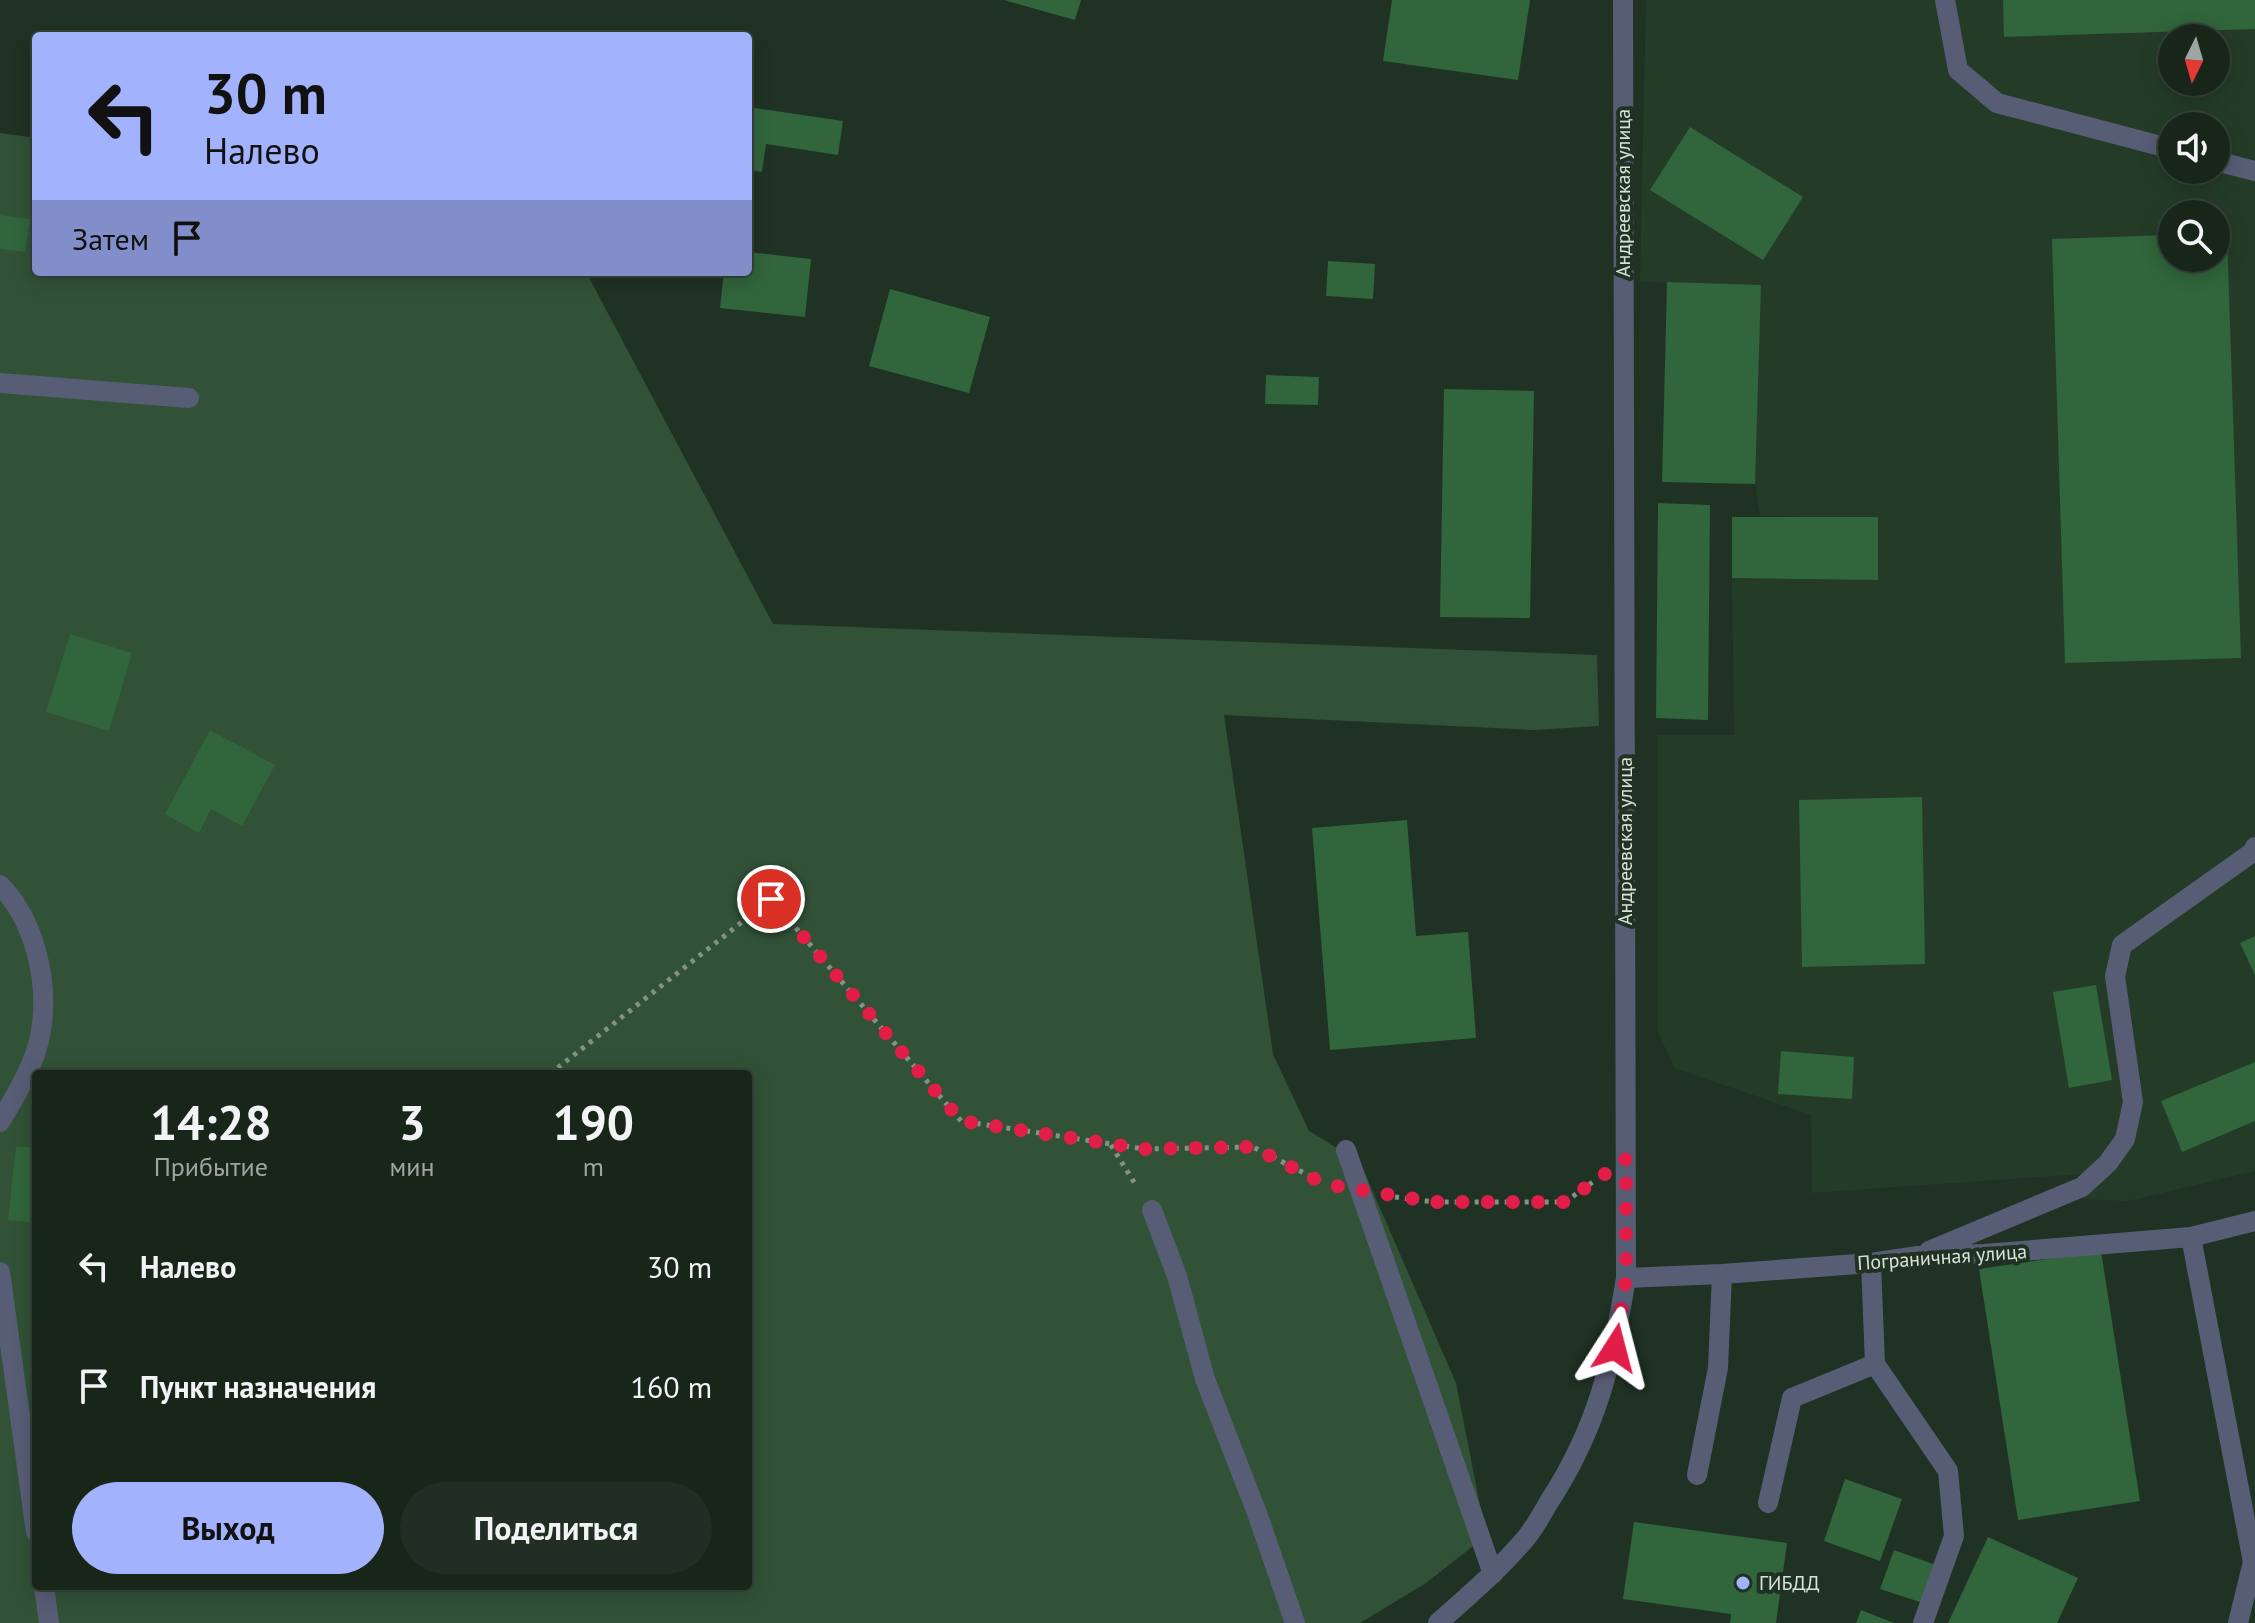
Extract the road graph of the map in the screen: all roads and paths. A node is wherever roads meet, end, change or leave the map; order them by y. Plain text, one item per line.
1 (1623, 0) edge
2 (1945, 0) edge
3 (2158, 145) edge
4 (2230, 165) edge
5 (2255, 171) edge
6 (0, 383) edge
7 (189, 398) dead end
8 (2255, 847) edge
9 (0, 885) edge
10 (555, 1070) edge
11 (0, 1122) edge
12 (1110, 1144) junction
13 (1346, 1150) dead end
14 (1626, 1159) junction
15 (1361, 1192) junction
16 (1152, 1210) joint
17 (2255, 1221) edge
18 (2191, 1237) junction
19 (1918, 1256) junction
20 (1871, 1263) junction
21 (0, 1272) edge
22 (1722, 1274) junction
23 (1626, 1278) junction
24 (1875, 1364) junction
25 (1697, 1475) dead end
26 (32, 1503) edge
27 (1768, 1503) dead end
28 (2254, 1562) edge
29 (1493, 1574) junction
30 (45, 1590) edge
31 (49, 1623) edge
32 (1295, 1623) edge
33 (1438, 1623) edge
34 (1923, 1623) edge
35 (2238, 1623) edge

1 - 14 street, Андреевская улица
2 - 3 street
4 - 5 street
6 - 7 street
8 - 19 street
9 - 11 street
10 - 12 path
12 - 15 path
12 - 16 path
13 - 15 street
14 - 15 path
14 - 23 street, Андреевская улица
15 - 29 street
16 - 32 street
17 - 18 street, Пограничная улица
18 - 19 street, Пограничная улица
18 - 28 street
19 - 20 street, Пограничная улица
20 - 22 street, Пограничная улица
20 - 24 street
21 - 26 street
22 - 23 street, Пограничная улица
22 - 25 street
23 - 29 street, Андреевская улица
24 - 27 street
24 - 34 street
28 - 35 street
29 - 33 street, Андреевская улица
30 - 31 street

